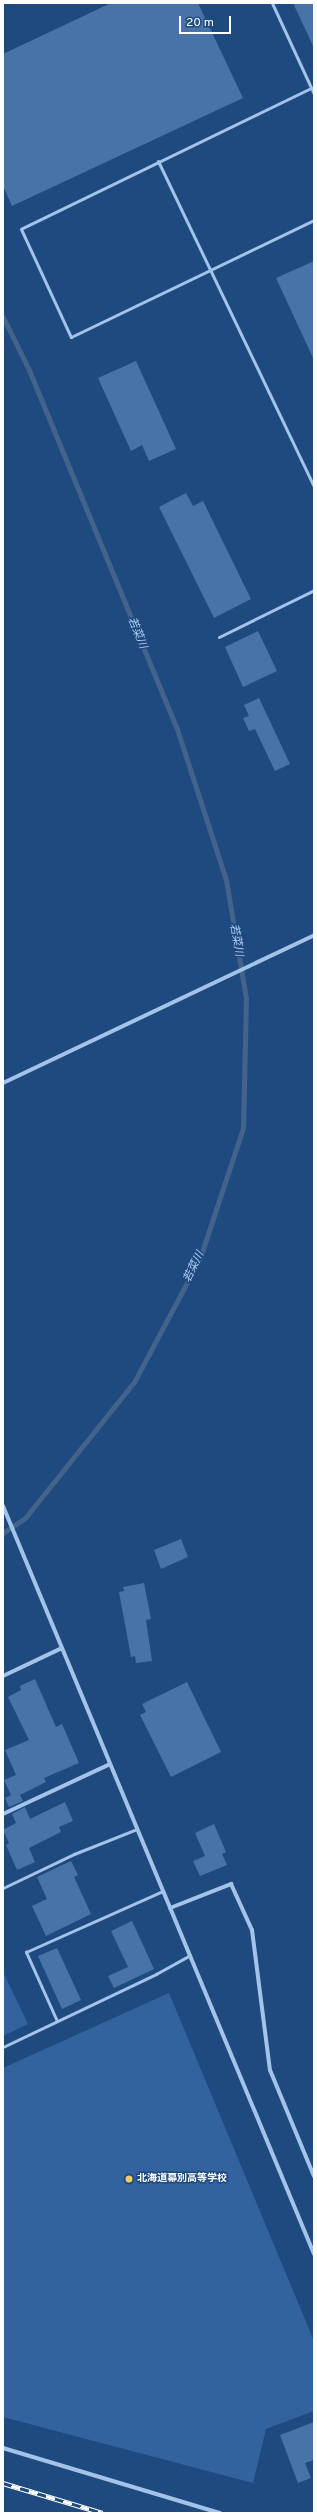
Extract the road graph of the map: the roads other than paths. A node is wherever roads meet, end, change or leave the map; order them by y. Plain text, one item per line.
1 (272, 3) edge
2 (311, 88) junction
3 (314, 94) edge
4 (158, 161) junction
5 (314, 220) edge
6 (210, 270) junction
7 (314, 487) edge
8 (314, 590) edge
9 (219, 637) dead end
10 (314, 935) edge
11 (3, 1083) edge
12 (3, 1506) edge
13 (62, 1648) junction
14 (3, 1676) edge
15 (110, 1764) junction
16 (3, 1814) edge
17 (137, 1829) junction
18 (3, 1888) edge
19 (163, 1891) junction
20 (170, 1908) junction
21 (190, 1955) junction
22 (57, 2021) junction
23 (3, 2047) edge
24 (314, 2176) edge
25 (314, 2254) edge
26 (3, 2448) edge
27 (220, 2513) edge

1 - 2 lane
2 - 3 lane
2 - 4 lane
4 - 6 lane
4 - 6 lane
5 - 6 lane
6 - 7 lane
8 - 9 lane
10 - 11 street
12 - 13 street
13 - 14 street
13 - 15 street
15 - 16 street
15 - 17 street
17 - 18 lane
17 - 19 street
19 - 20 street
19 - 22 lane
20 - 21 street
20 - 24 street
21 - 22 lane
21 - 25 street
22 - 23 lane
26 - 27 street

